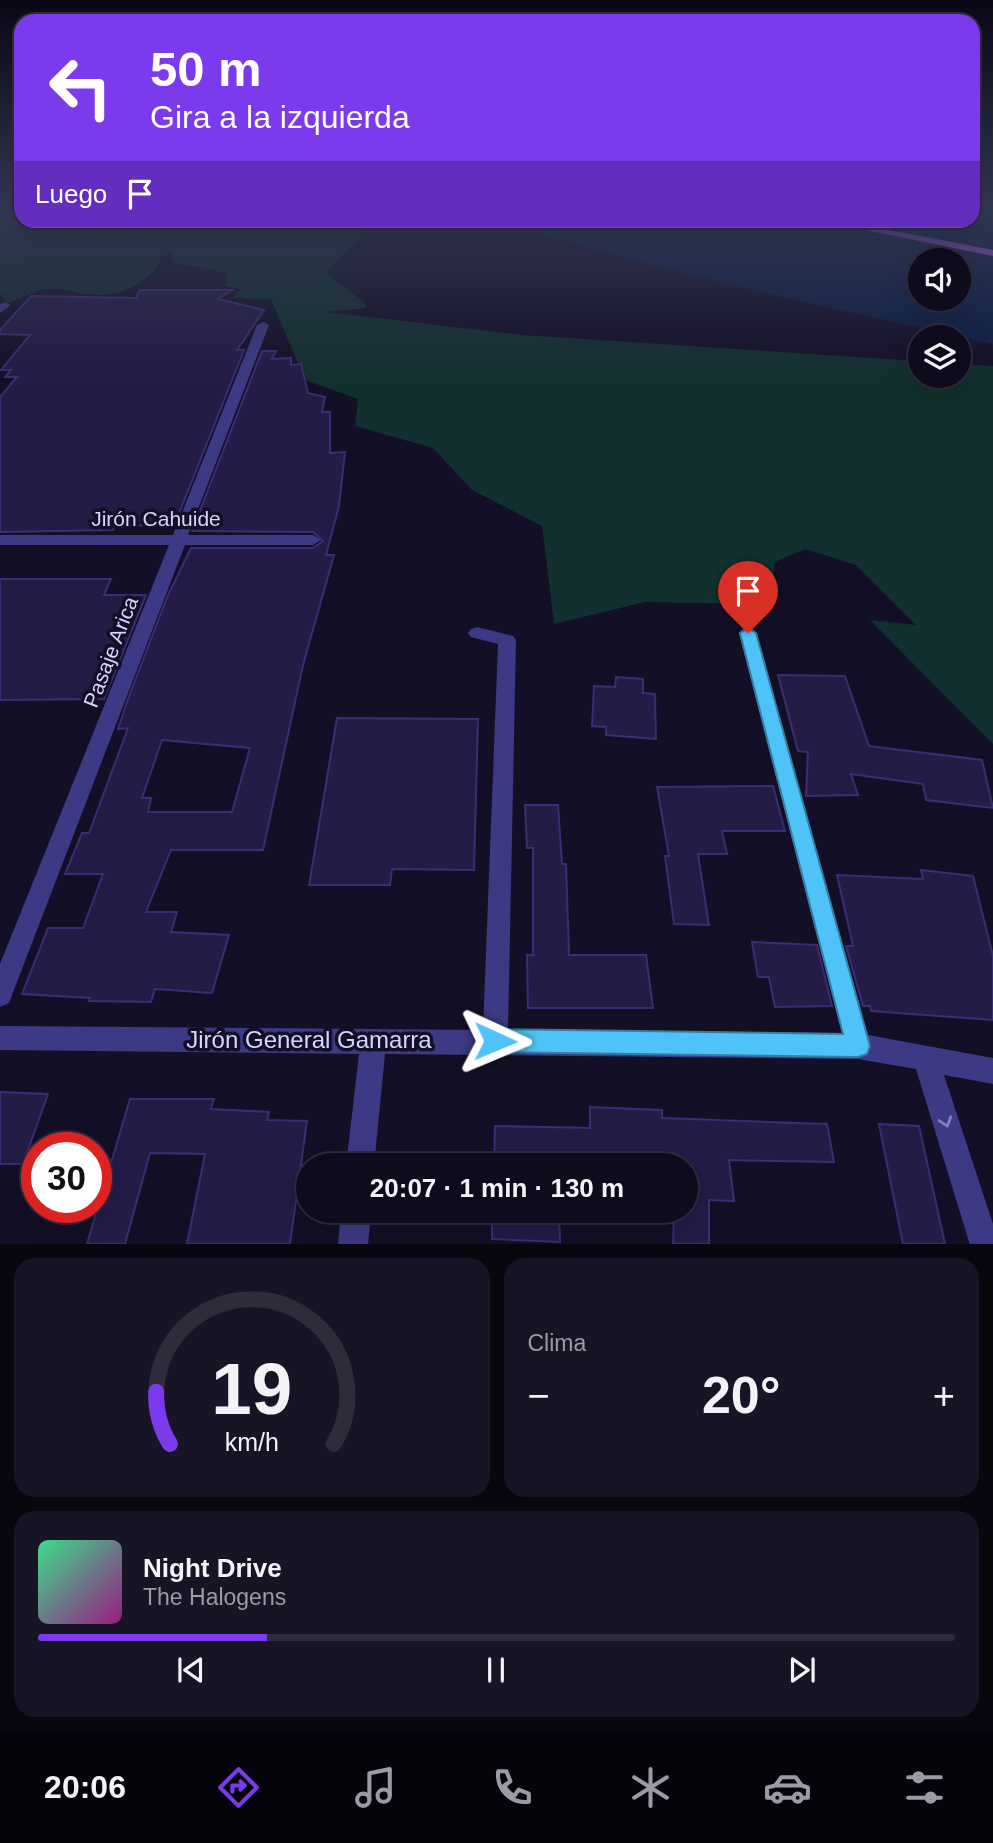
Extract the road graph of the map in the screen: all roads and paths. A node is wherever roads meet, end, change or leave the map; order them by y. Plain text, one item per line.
1 (263, 325) dead end
2 (0, 540) edge
3 (179, 540) junction
4 (313, 540) dead end
5 (477, 633) dead end
6 (748, 633) dead end
7 (0, 995) edge
8 (0, 1038) edge
9 (373, 1041) junction
10 (495, 1041) junction
11 (858, 1046) junction
12 (925, 1058) junction
13 (993, 1071) edge
14 (361, 1153) edge
15 (355, 1223) edge
16 (353, 1244) edge
17 (985, 1244) edge

1 - 3 street, Pasaje Arica
2 - 3 street, Jirón Cahuide
3 - 4 street, Jirón Cahuide
3 - 7 street, Pasaje Arica
5 - 10 street
6 - 11 street
8 - 9 street, Jirón General Gamarra
9 - 10 street, Jirón General Gamarra
9 - 14 street
10 - 11 street, Jirón General Gamarra
11 - 12 street, Jirón General Gamarra
12 - 13 street, Jirón General Gamarra
12 -> 17 street
15 - 16 street

